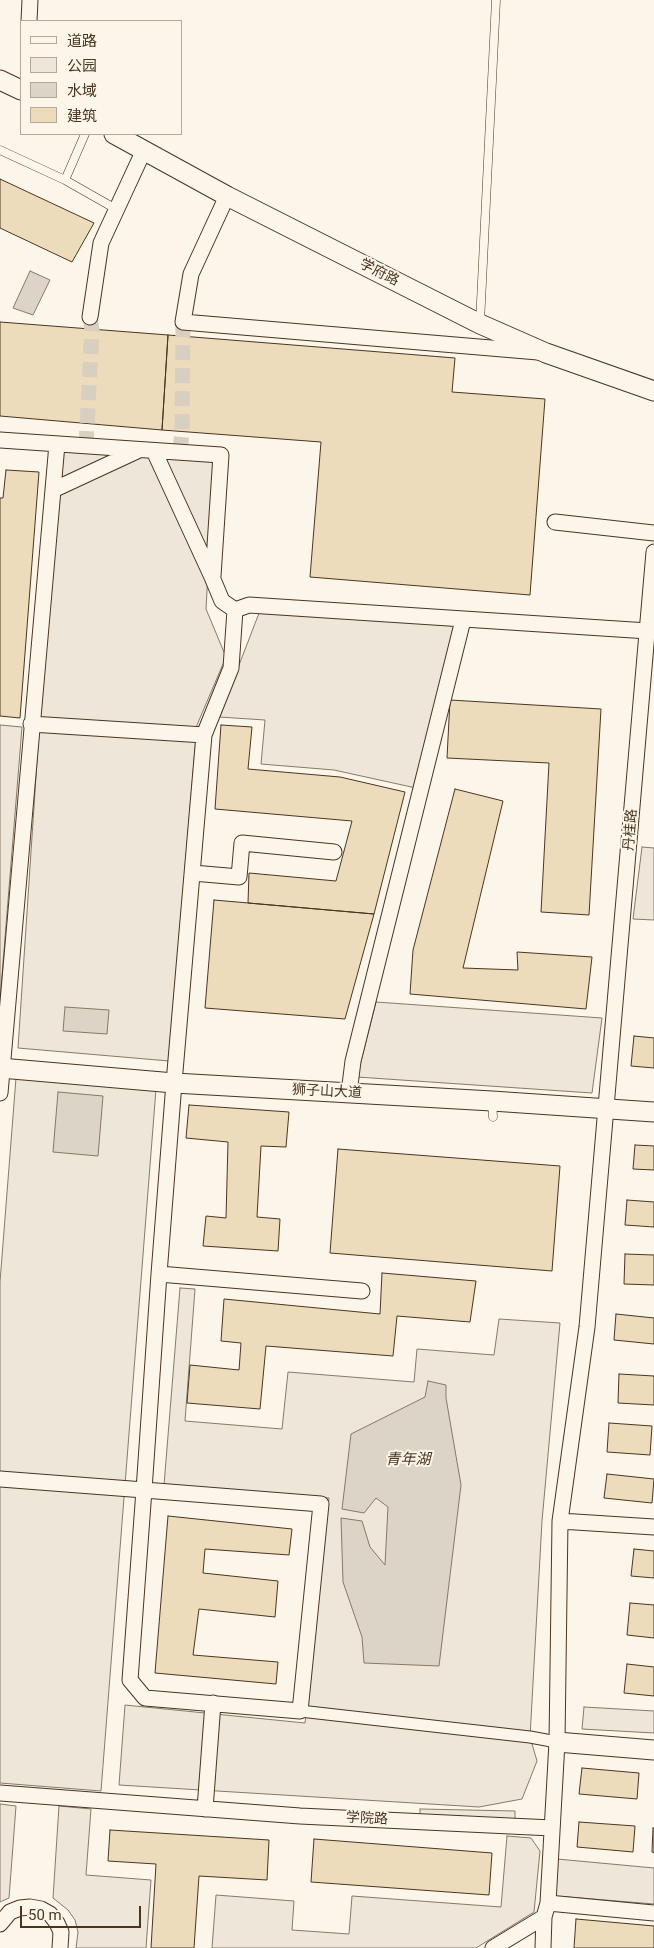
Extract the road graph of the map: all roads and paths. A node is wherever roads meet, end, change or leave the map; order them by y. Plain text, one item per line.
1 (30, 0) edge
2 (496, 0) edge
3 (29, 20) edge
4 (0, 80) edge
5 (20, 90) edge
6 (85, 135) edge
7 (116, 135) edge
8 (0, 150) edge
9 (144, 150) junction
10 (65, 180) junction
11 (228, 196) junction
12 (116, 208) junction
13 (90, 317) tunnel mouth
14 (480, 324) junction
15 (546, 353) junction
16 (654, 391) edge
17 (0, 440) edge
18 (57, 444) junction
19 (138, 450) junction
20 (154, 451) junction
21 (53, 490) junction
22 (555, 522) dead end
23 (654, 533) edge
24 (654, 552) edge
25 (212, 577) junction
26 (235, 610) junction
27 (463, 620) junction
28 (648, 631) junction
29 (648, 703) edge
30 (31, 724) junction
31 (204, 735) junction
32 (334, 852) dead end
33 (193, 873) junction
34 (1, 1068) edge
35 (174, 1083) junction
36 (0, 1093) edge
37 (349, 1093) junction
38 (606, 1109) junction
39 (654, 1112) edge
40 (159, 1274) junction
41 (362, 1291) dead end
42 (0, 1479) edge
43 (144, 1490) junction
44 (560, 1521) junction
45 (654, 1527) edge
46 (213, 1703) junction
47 (300, 1711) junction
48 (557, 1742) junction
49 (654, 1750) edge
50 (0, 1793) edge
51 (205, 1809) junction
52 (552, 1828) junction
53 (546, 1910) junction
54 (654, 1914) edge
55 (0, 1924) edge
56 (60, 1948) edge
57 (492, 1948) edge
58 (543, 1948) edge

1 - 3 street
2 - 14 lane
4 - 5 street
6 - 10 lane
7 - 9 street, 学府路
8 - 10 lane
9 - 11 street, 学府路
9 - 12 street
10 - 12 lane
11 - 14 street, 学府路
11 - 15 street
12 - 13 street
14 - 15 street, 学府路
15 - 16 street, 学府路
17 - 18 street
18 - 19 street
18 - 21 street
19 - 20 street
19 - 21 street
20 - 25 street
20 - 25 street
21 - 30 street
22 - 23 street
24 - 28 street, 丹桂路
25 - 26 street
26 - 27 street
26 - 31 street
27 - 28 street
27 - 37 street
28 - 29 street, 丹桂路
29 - 38 street, 丹桂路
30 - 31 street
30 - 34 street
31 - 33 street
32 - 33 street
33 - 35 street
34 - 35 street, 狮子山大道
34 - 36 street
35 - 37 street, 狮子山大道
35 - 40 street
37 - 38 street, 狮子山大道
38 - 39 street, 狮子山大道
38 - 44 street, 丹桂路
40 - 41 street
40 - 43 street
42 - 43 street
43 - 46 street
43 - 47 street
44 - 45 street
44 - 48 street, 丹桂路
46 - 47 street
46 - 51 street
47 - 48 street
48 - 49 street
48 - 52 street
50 - 51 street, 学院路
51 - 52 street, 学院路
52 - 53 street
53 - 54 street
53 - 57 street
53 - 58 street
55 - 56 street

